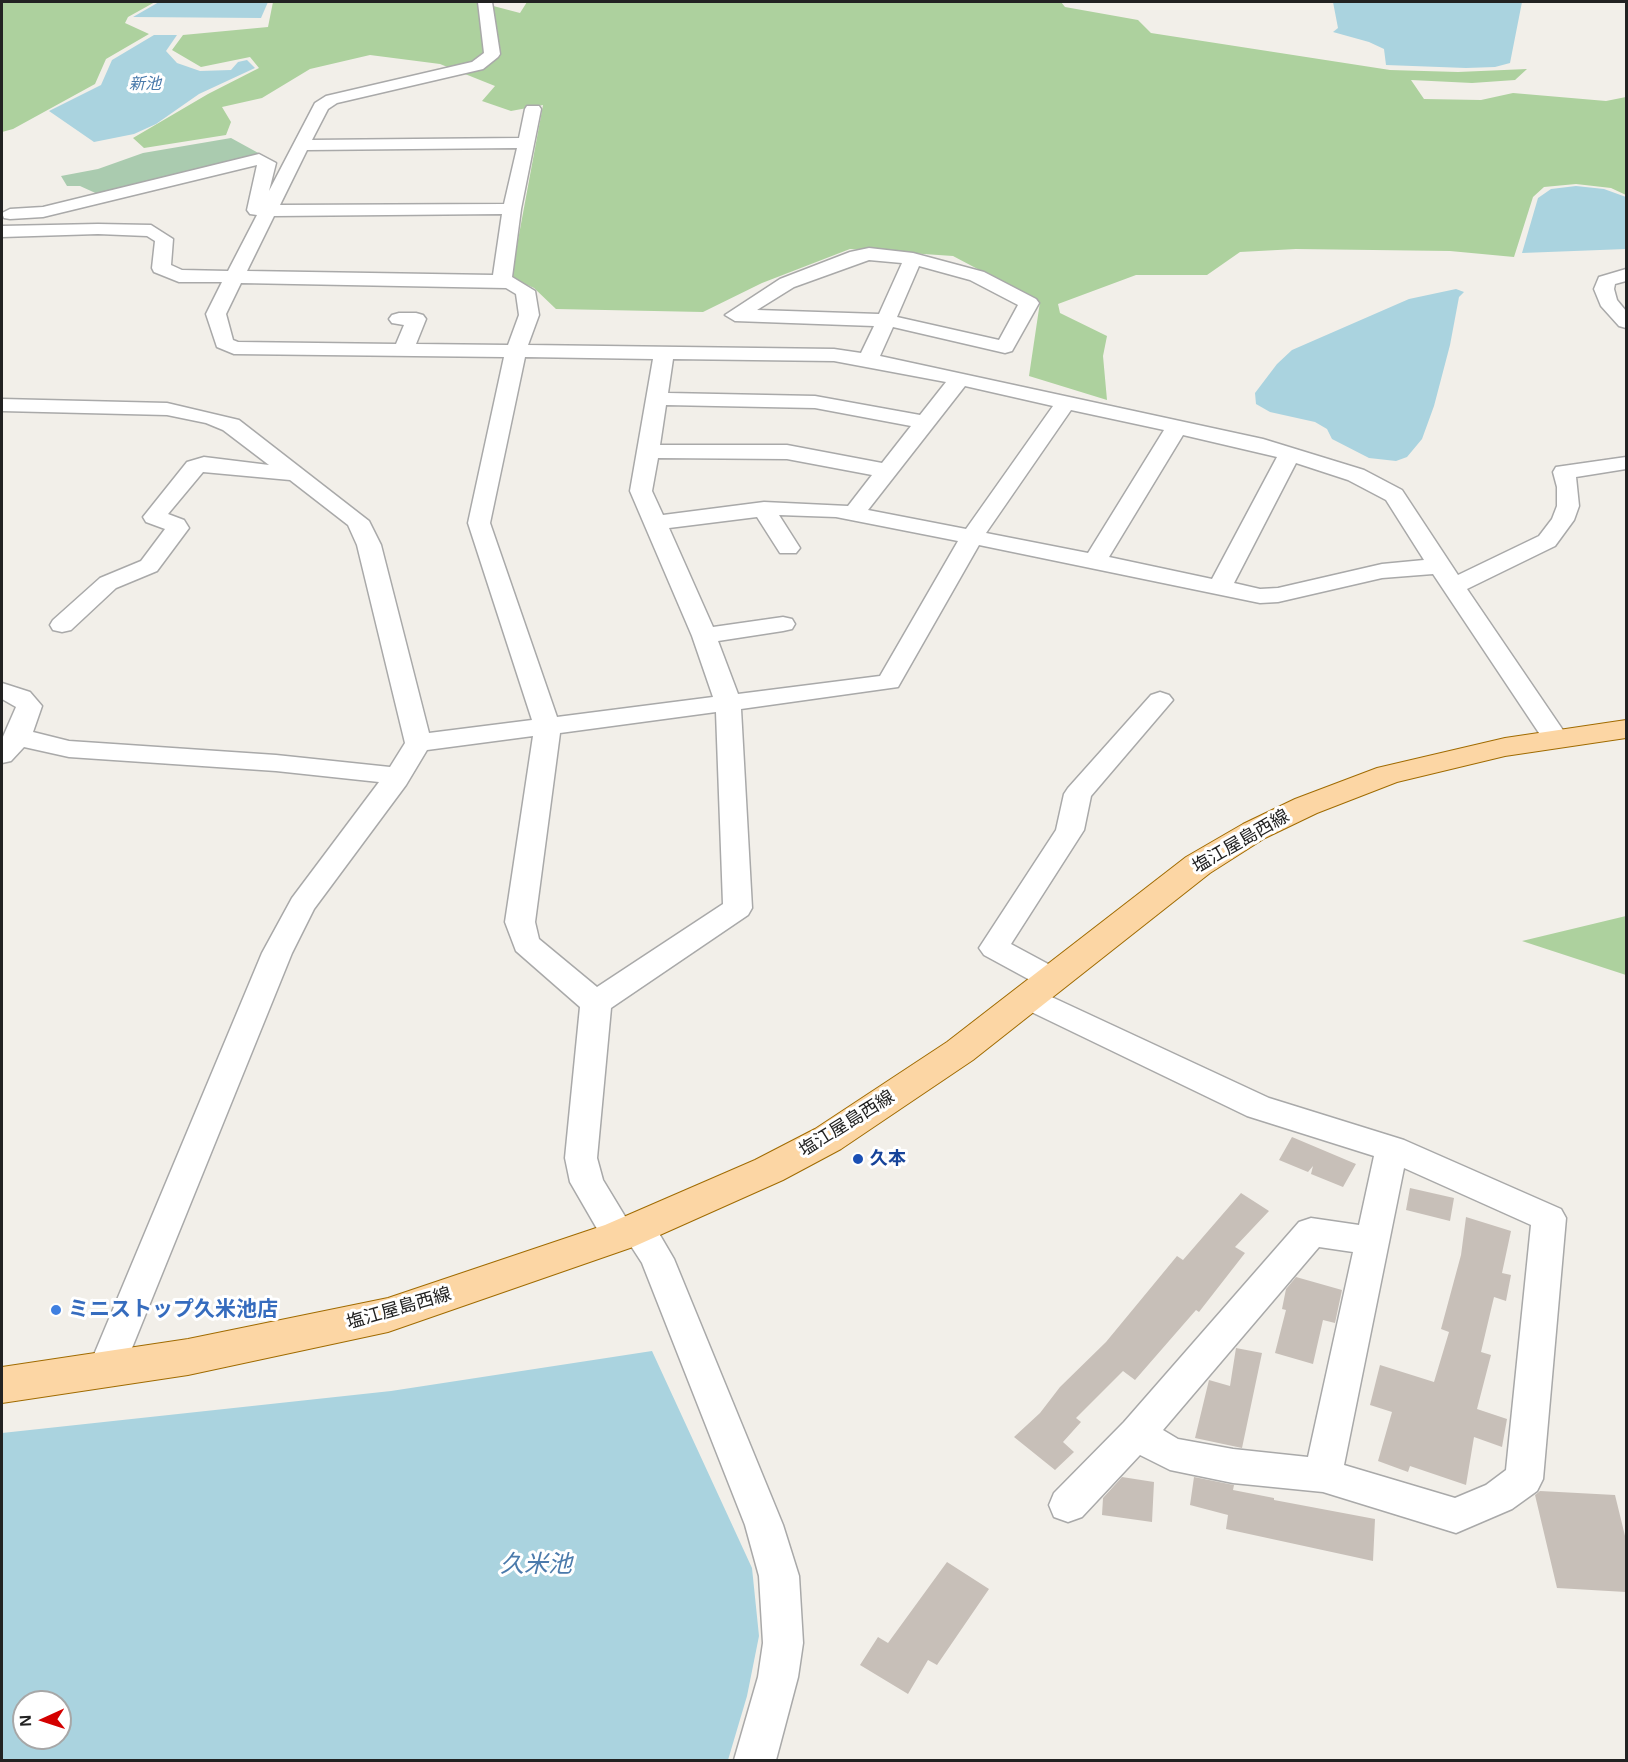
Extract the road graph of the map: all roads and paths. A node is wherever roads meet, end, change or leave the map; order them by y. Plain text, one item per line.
1 (485, 2) edge
2 (533, 109) dead end
3 (527, 143) junction
4 (301, 145) junction
5 (512, 209) junction
6 (269, 211) junction
7 (2, 214) edge
8 (2, 232) edge
9 (914, 259) junction
10 (240, 268) junction
11 (1626, 275) edge
12 (502, 282) junction
13 (399, 319) dead end
14 (886, 320) junction
15 (1626, 322) edge
16 (404, 350) junction
17 (516, 351) junction
18 (664, 353) junction
19 (868, 360) junction
20 (960, 378) junction
21 (656, 399) junction
22 (1066, 402) junction
23 (2, 405) edge
24 (926, 422) junction
25 (1177, 427) junction
26 (648, 451) junction
27 (1290, 454) junction
28 (1626, 463) edge
29 (887, 471) junction
30 (295, 474) junction
31 (764, 509) junction
32 (854, 513) junction
33 (656, 523) junction
34 (972, 536) junction
35 (788, 548) dead end
36 (1095, 561) junction
37 (1440, 566) junction
38 (1454, 586) junction
39 (1220, 587) junction
40 (783, 624) dead end
41 (62, 625) dead end
42 (704, 636) junction
43 (2, 691) edge
44 (1160, 700) dead end
45 (728, 702) junction
46 (547, 725) junction
47 (1626, 729) edge
48 (1556, 739) junction
49 (418, 743) junction
50 (10, 746) edge
51 (398, 776) junction
52 (1040, 988) junction
53 (596, 1003) junction
54 (1392, 1149) junction
55 (628, 1232) junction
56 (1372, 1241) junction
57 (106, 1369) junction
58 (2, 1384) edge
59 (1137, 1433) junction
60 (1323, 1475) junction
61 (1068, 1504) dead end
62 (755, 1761) edge

1 - 4 street
2 - 3 street
3 - 4 street
3 - 5 street
4 - 6 street
5 - 6 street
5 - 12 street
6 - 10 street
7 - 10 street
8 - 10 street
9 - 14 street
9 - 14 street
9 - 14 street
10 - 12 street
10 - 16 street
11 - 15 street
12 - 17 street
13 - 16 street
14 - 19 street
16 - 17 street
17 - 18 street
17 - 46 street
18 - 19 street
18 - 21 street
19 - 20 street
20 - 22 street
20 - 24 street
21 - 24 street
21 - 26 street
22 - 25 street
22 - 34 street
23 - 30 street
24 - 29 street
25 - 27 street
25 - 36 street
26 - 29 street
26 - 33 street
27 - 37 street
27 - 39 street
28 - 38 street
29 - 32 street
30 - 41 street
30 - 49 street
31 - 32 street
31 - 33 street
31 - 35 street
32 - 34 street
33 - 42 street
34 - 36 street
34 - 45 street
36 - 39 street
37 - 38 street
37 - 39 street
38 - 48 street
40 - 42 street
42 - 45 street
43 - 50 street
44 - 52 street
45 - 46 street
45 - 53 street
46 - 49 street
46 - 53 street
47 - 48 main road, 塩江屋島西線
48 - 52 main road, 塩江屋島西線
49 - 51 street
50 - 51 street
51 - 57 street
52 - 54 street
52 - 55 main road, 塩江屋島西線
53 - 55 street
54 - 56 street
54 - 60 street
55 - 57 main road, 塩江屋島西線
55 - 62 street
56 - 59 street
56 - 60 street
57 - 58 main road, 塩江屋島西線
59 - 60 street
59 - 61 street

